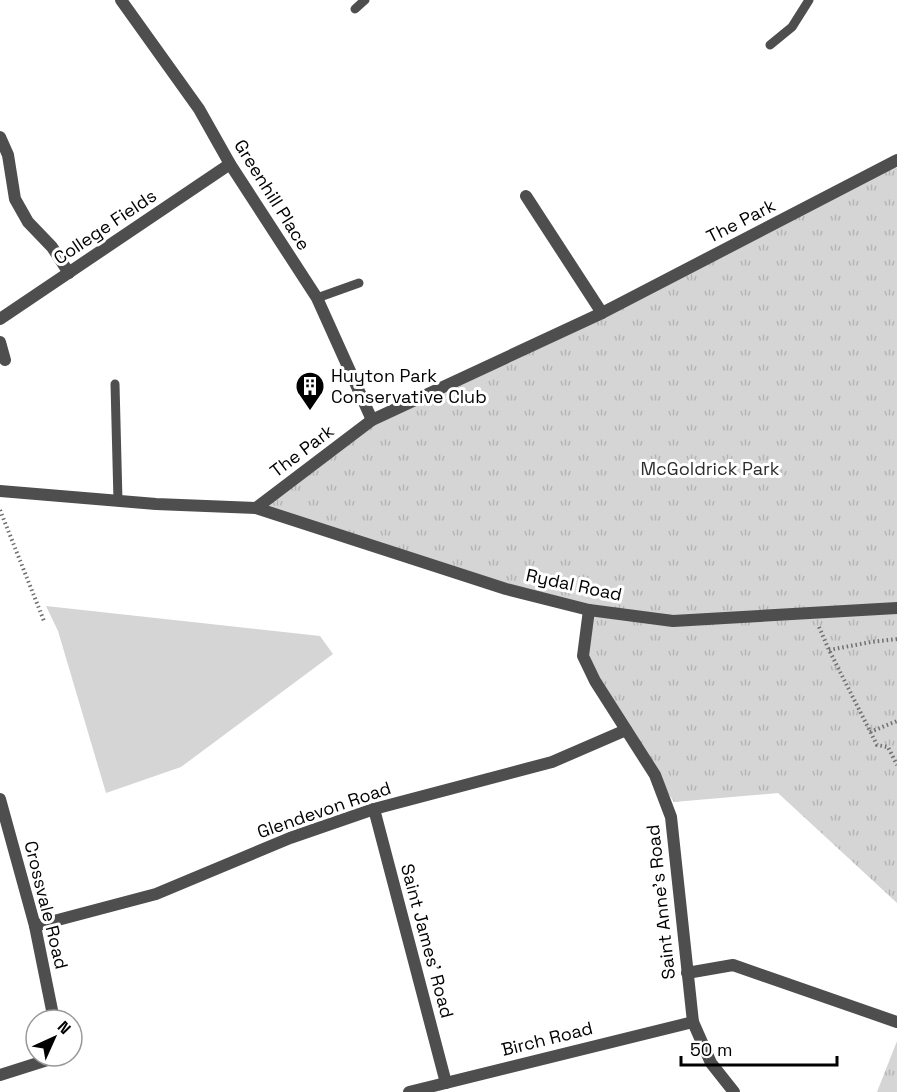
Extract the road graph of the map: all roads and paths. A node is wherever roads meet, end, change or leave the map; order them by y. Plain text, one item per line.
1 (121, 0) edge
2 (364, 0) edge
3 (809, 0) edge
4 (355, 9) dead end
5 (770, 45) dead end
6 (0, 137) edge
7 (230, 164) junction
8 (895, 164) edge
9 (526, 196) dead end
10 (69, 273) junction
11 (359, 283) dead end
12 (317, 297) junction
13 (603, 313) junction
14 (0, 320) edge
15 (0, 342) edge
16 (5, 360) dead end
17 (115, 384) dead end
18 (372, 420) junction
19 (0, 491) edge
20 (118, 501) junction
21 (256, 508) junction
22 (0, 510) edge
23 (897, 608) edge
24 (589, 610) junction
25 (814, 612) junction
26 (44, 621) dead end
27 (897, 639) edge
28 (829, 650) junction
29 (897, 721) edge
30 (626, 730) junction
31 (870, 732) junction
32 (897, 765) edge
33 (0, 799) edge
34 (374, 809) junction
35 (35, 926) junction
36 (687, 973) junction
37 (52, 1008) edge
38 (693, 1022) junction
39 (897, 1022) edge
40 (24, 1067) edge
41 (0, 1075) edge
42 (446, 1083) junction
43 (409, 1092) edge
44 (734, 1092) edge

1 - 7 street, Greenhill Place
2 - 4 lane
3 - 5 lane
6 - 10 street
7 - 10 street, College Fields
7 - 12 street, Greenhill Place
8 - 13 street, The Park
9 - 13 street
10 - 14 street, College Fields
11 - 12 lane
12 - 18 street, Greenhill Place
13 - 18 street, The Park
15 - 16 street
17 - 20 lane
18 - 21 street, The Park
19 - 20 street
20 - 21 street
21 - 24 street, Rydal Road
22 - 26 path
23 - 25 street, Rydal Road
24 - 25 street, Rydal Road
24 - 30 street, Saint Anne's Road
25 - 28 path
27 - 28 path
28 - 31 path
29 - 31 path
30 - 34 street, Glendevon Road
30 - 36 street, Saint Anne's Road
31 - 32 path
33 - 35 street, Crossvale Road
34 - 35 street, Glendevon Road
34 - 42 street, Saint James' Road
35 - 37 street, Crossvale Road
36 - 38 street, Saint Anne's Road
36 - 39 street
38 - 42 street, Birch Road
38 - 44 street, Saint Anne's Road
40 - 41 street
42 - 43 street, Birch Road

